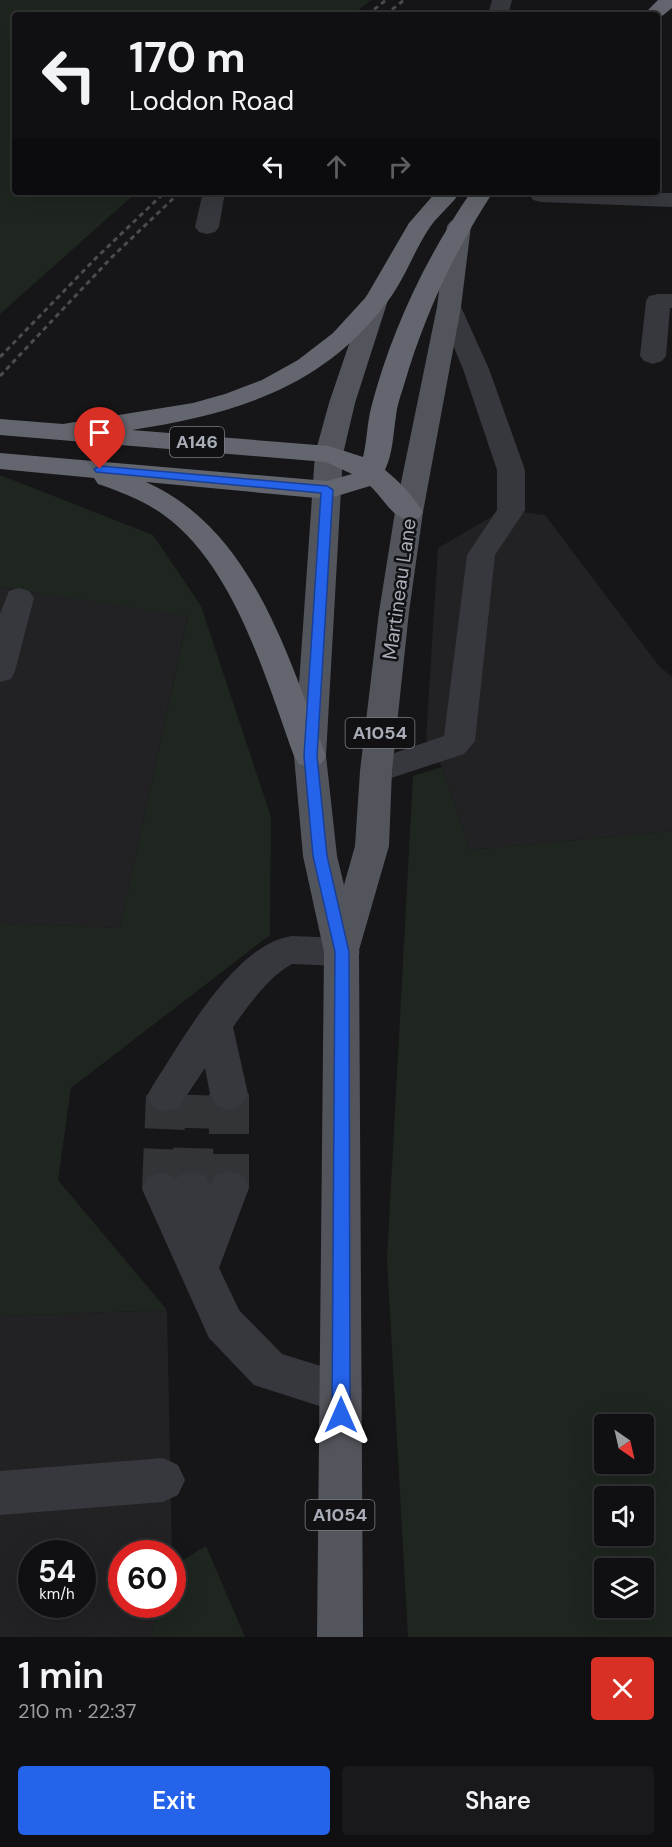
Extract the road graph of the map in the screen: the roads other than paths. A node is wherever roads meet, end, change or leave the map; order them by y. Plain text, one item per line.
1 (669, 0) edge
2 (655, 12) edge
3 (213, 195) edge
4 (446, 195) edge
5 (480, 195) edge
6 (541, 195) dead end
7 (672, 200) edge
8 (459, 226) junction
9 (207, 227) dead end
10 (376, 300) junction
11 (665, 301) edge
12 (449, 307) junction
13 (653, 356) dead end
14 (0, 427) edge
15 (64, 432) junction
16 (329, 454) junction
17 (0, 461) edge
18 (78, 467) junction
19 (370, 472) junction
20 (327, 490) junction
21 (409, 512) junction
22 (19, 598) dead end
23 (0, 671) edge
24 (310, 756) junction
25 (376, 771) junction
26 (342, 952) junction
27 (214, 1026) junction
28 (198, 1269) junction
29 (341, 1392) junction
30 (163, 1480) dead end
31 (0, 1493) edge
32 (340, 1637) edge

1 - 2 highway
3 - 9 street
4 - 10 highway, Martineau Lane / A146
5 - 8 highway, Martineau Lane
6 - 7 street
8 - 12 main road, Martineau Lane / A1054
8 - 19 highway, Martineau Lane
10 - 15 highway, A146
10 - 16 main road, Martineau Lane / A146
11 - 13 street
12 - 21 main road, Martineau Lane / A1054
12 - 25 street
14 - 15 highway, A146
15 - 16 highway, A146
16 - 19 highway, A146
16 - 20 main road, Martineau Lane / A1054
17 - 18 highway, A146
18 - 20 highway, A146
18 - 24 highway, A146
19 - 20 highway, A146
19 - 21 highway, A146
20 - 24 main road, Martineau Lane / A1054
21 - 25 main road, Martineau Lane / A1054
22 - 23 street
24 - 26 main road, Martineau Lane / A1054
25 - 26 main road, Martineau Lane / A1054
26 - 27 street
26 - 29 main road, Martineau Lane / A1054
27 - 27 street
28 - 28 street
28 - 29 street
29 - 32 main road, Martineau Lane / A1054
30 - 31 street

